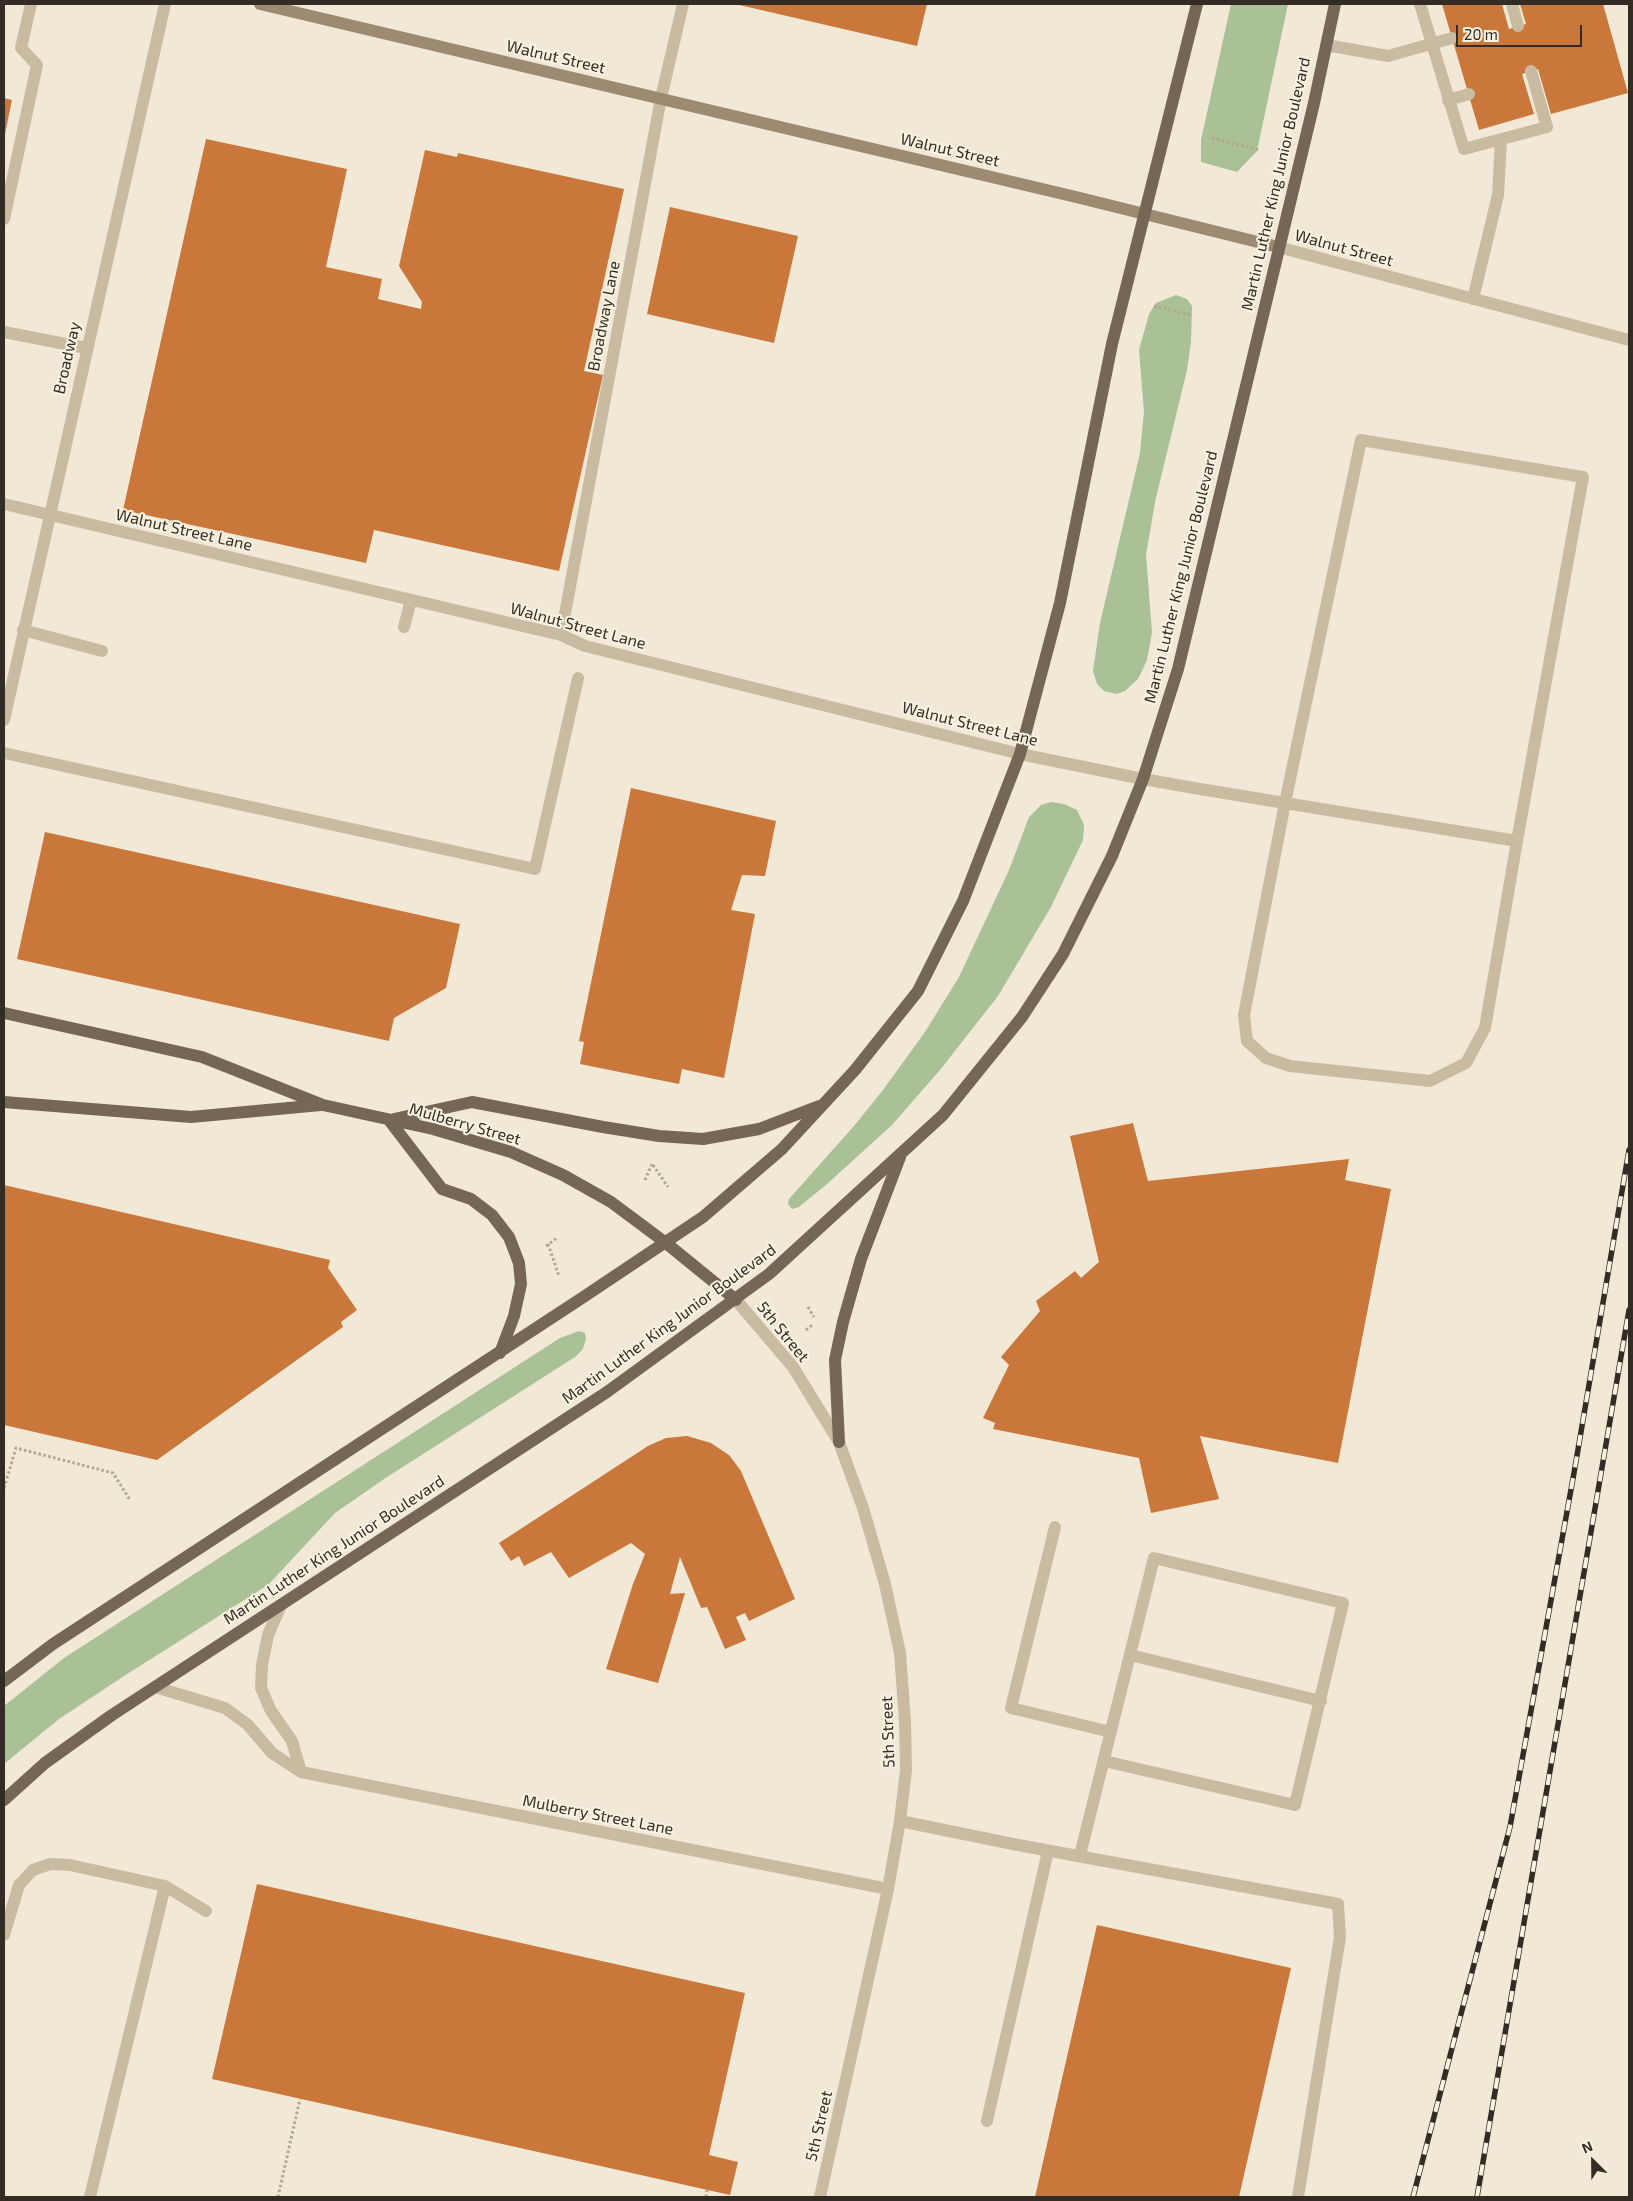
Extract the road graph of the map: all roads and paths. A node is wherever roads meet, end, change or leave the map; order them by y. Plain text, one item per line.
1 (31, 4) edge
2 (165, 4) edge
3 (260, 4) edge
4 (683, 4) edge
5 (1197, 4) edge
6 (1335, 4) edge
7 (1420, 4) edge
8 (1512, 4) edge
9 (1514, 23) dead end
10 (1452, 38) dead end
11 (1432, 44) junction
12 (1326, 46) junction
13 (1529, 76) dead end
14 (1469, 94) dead end
15 (661, 98) junction
16 (1448, 100) junction
17 (1212, 138) dead end
18 (1501, 140) junction
19 (1258, 150) dead end
20 (1145, 214) junction
21 (4, 219) edge
22 (1278, 247) junction
23 (1474, 299) junction
24 (1154, 306) dead end
25 (1191, 315) dead end
26 (4, 332) edge
27 (1629, 340) edge
28 (86, 348) junction
29 (4, 504) edge
30 (49, 514) junction
31 (411, 600) junction
32 (404, 627) dead end
33 (23, 630) junction
34 (561, 636) junction
35 (102, 651) dead end
36 (578, 678) dead end
37 (4, 720) edge
38 (4, 753) edge
39 (1020, 754) junction
40 (1143, 779) junction
41 (1285, 803) junction
42 (1517, 841) junction
43 (4, 1013) edge
44 (4, 1102) edge
45 (323, 1105) junction
46 (824, 1105) junction
47 (390, 1120) junction
48 (901, 1154) junction
49 (652, 1165) dead end
50 (668, 1187) dead end
51 (557, 1238) dead end
52 (666, 1243) junction
53 (548, 1244) junction
54 (543, 1248) dead end
55 (559, 1276) dead end
56 (736, 1300) junction
57 (500, 1352) junction
58 (839, 1442) junction
59 (4, 1488) edge
60 (130, 1500) dead end
61 (1055, 1528) dead end
62 (280, 1605) junction
63 (1130, 1655) junction
64 (4, 1681) edge
65 (155, 1687) junction
66 (1321, 1701) junction
67 (1110, 1732) junction
68 (1104, 1760) junction
69 (301, 1772) junction
70 (4, 1800) edge
71 (900, 1821) junction
72 (1048, 1851) junction
73 (1080, 1855) junction
74 (165, 1886) junction
75 (888, 1889) junction
76 (206, 1911) dead end
77 (4, 1934) edge
78 (300, 2098) dead end
79 (987, 2121) dead end
80 (707, 2190) dead end
81 (90, 2197) edge
82 (278, 2197) edge
83 (706, 2197) edge
84 (820, 2197) edge
85 (1298, 2197) edge

1 - 21 street
2 - 28 street, Broadway
3 - 15 street, Walnut Street
4 - 15 street, Broadway Lane
5 - 20 main road
6 - 12 main road, Martin Luther King Junior Boulevard
7 - 11 street
8 - 9 street
10 - 11 street
11 - 12 street
11 - 16 street
12 - 22 main road, Martin Luther King Junior Boulevard
13 - 18 street
14 - 16 street
15 - 20 street, Walnut Street
15 - 34 street, Broadway Lane
16 - 18 street
17 - 19 path
18 - 23 street
20 - 22 street, Walnut Street
20 - 39 main road
22 - 23 street, Walnut Street
22 - 40 main road, Martin Luther King Junior Boulevard
23 - 27 street, Walnut Street
24 - 25 path
26 - 28 street
28 - 30 street, Broadway
29 - 30 street, Walnut Street Lane
30 - 31 street, Walnut Street Lane
30 - 33 street, Broadway
31 - 32 street
31 - 34 street, Walnut Street Lane
33 - 35 street
33 - 37 street, Broadway
34 - 39 street, Walnut Street Lane
36 - 38 street
39 - 40 street, Walnut Street Lane
39 - 46 main road
40 - 41 street, Walnut Street Lane
40 - 48 main road, Martin Luther King Junior Boulevard
41 - 42 street, Walnut Street Lane
41 - 42 street
41 - 42 street
43 - 45 main road, Mulberry Street
44 - 45 main road, Mulberry Street
45 - 47 main road, Mulberry Street
46 - 47 main road
46 - 52 main road
47 - 52 main road, Mulberry Street
47 - 57 main road
48 - 56 main road, Martin Luther King Junior Boulevard
48 - 58 main road
49 - 50 path
51 - 53 path
52 - 56 main road, Mulberry Street
52 - 57 main road
53 - 54 path
53 - 55 path
56 - 58 street, 5th Street
56 - 62 main road, Martin Luther King Junior Boulevard
57 - 64 main road
58 - 71 street, 5th Street
59 - 60 path
61 - 67 street
62 - 65 main road, Martin Luther King Junior Boulevard
62 - 69 street
63 - 66 street
63 - 66 street
63 - 67 street
65 - 69 street, Mulberry Street Lane
65 - 70 main road, Martin Luther King Junior Boulevard
66 - 68 street
67 - 68 street
68 - 73 street
69 - 75 street, Mulberry Street Lane
71 - 72 street
71 - 75 street, 5th Street
72 - 73 street
72 - 79 street
73 - 85 street
74 - 76 street
74 - 77 street
74 - 81 street
75 - 84 street, 5th Street
78 - 82 path
80 - 83 path

